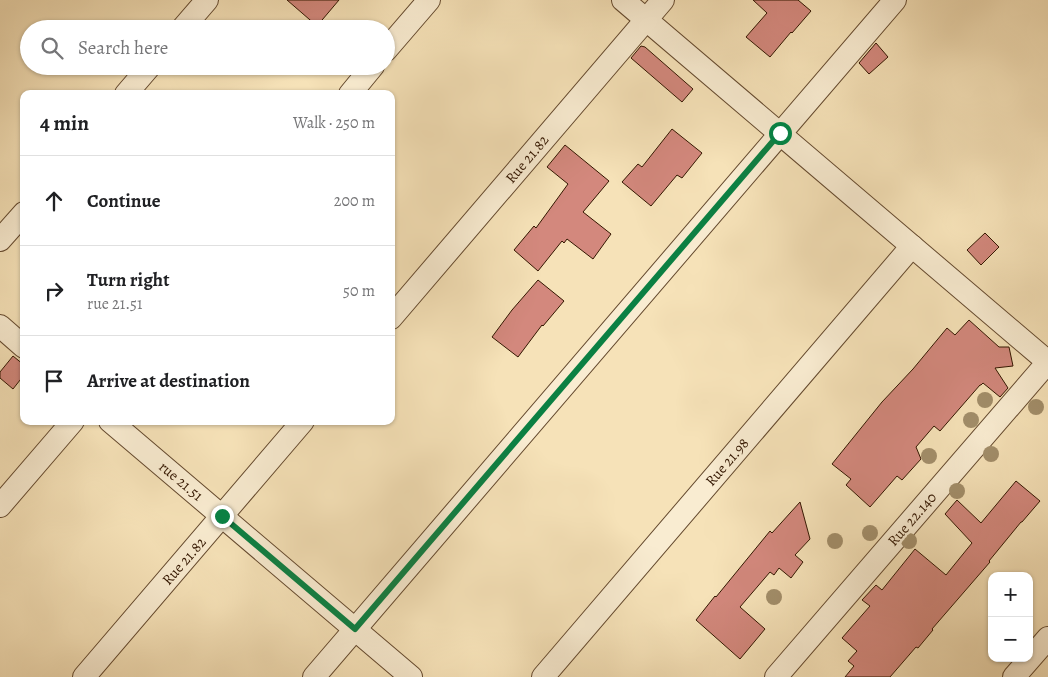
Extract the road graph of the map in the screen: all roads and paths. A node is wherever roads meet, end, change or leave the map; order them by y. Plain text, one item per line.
1 (207, 0) edge
2 (429, 0) edge
3 (623, 0) edge
4 (663, 0) edge
5 (895, 0) edge
6 (190, 20) edge
7 (646, 20) junction
8 (395, 40) edge
9 (142, 75) edge
10 (366, 75) edge
11 (129, 90) edge
12 (353, 90) edge
13 (780, 133) junction
14 (20, 218) edge
15 (0, 240) edge
16 (912, 246) junction
17 (395, 313) edge
18 (0, 326) edge
19 (20, 344) edge
20 (1048, 362) edge
21 (70, 425) edge
22 (115, 425) edge
23 (300, 425) edge
24 (0, 506) edge
25 (222, 516) junction
26 (355, 629) junction
27 (1048, 638) edge
28 (84, 677) edge
29 (314, 677) edge
30 (411, 677) edge
31 (542, 677) edge
32 (776, 677) edge
33 (1014, 677) edge

1 - 6 street
2 - 8 street
3 - 7 street
4 - 7 street, Rue 21.82
5 - 13 street
7 - 13 street
7 - 17 street, Rue 21.82
9 - 11 street
10 - 12 street
13 - 16 street
13 - 26 street
14 - 15 street
16 - 20 street
16 - 31 street, Rue 21.98
18 - 19 street
20 - 32 street, Rue 22.140
21 - 24 street
22 - 25 street, rue 21.51
23 - 25 street, Rue 21.82
25 - 26 street, rue 21.51
25 - 28 street, Rue 21.82
26 - 29 street
26 - 30 street, rue 21.51
27 - 33 street

